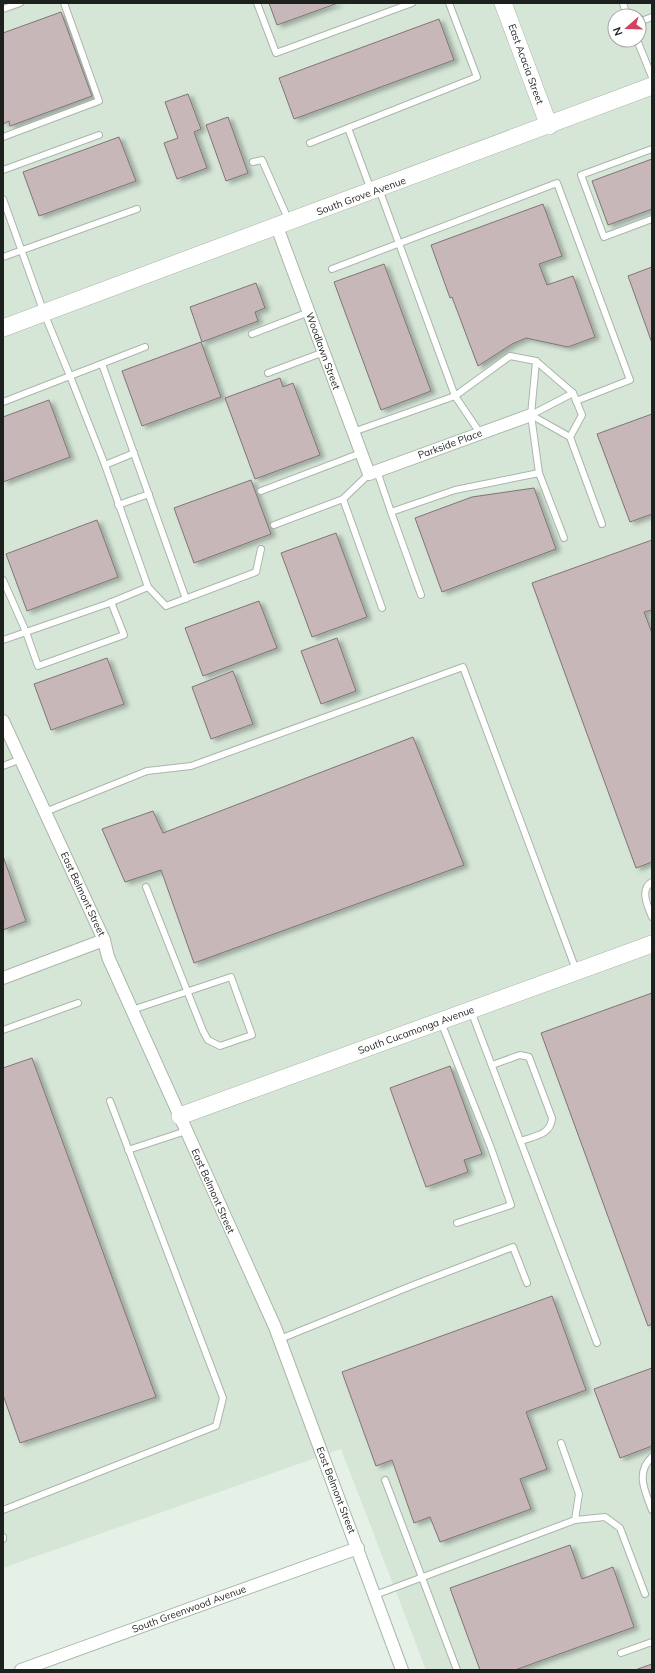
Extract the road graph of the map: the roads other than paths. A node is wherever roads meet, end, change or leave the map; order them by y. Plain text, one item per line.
1 (20, 3) edge
2 (64, 3) edge
3 (257, 3) edge
4 (412, 3) edge
5 (449, 3) edge
6 (503, 3) edge
7 (3, 9) edge
8 (640, 48) edge
9 (652, 77) edge
10 (652, 86) edge
11 (549, 126) junction
12 (348, 128) junction
13 (99, 135) dead end
14 (3, 137) edge
15 (310, 143) dead end
16 (652, 149) edge
17 (253, 162) dead end
18 (3, 170) edge
19 (375, 191) junction
20 (3, 199) edge
21 (137, 209) dead end
22 (652, 219) edge
23 (283, 225) junction
24 (399, 244) junction
25 (22, 250) junction
26 (3, 257) edge
27 (332, 269) dead end
28 (309, 312) junction
29 (44, 313) junction
30 (3, 328) edge
31 (252, 334) dead end
32 (145, 347) dead end
33 (324, 352) junction
34 (536, 361) junction
35 (102, 364) junction
36 (268, 373) dead end
37 (70, 376) junction
38 (573, 393) junction
39 (455, 396) junction
40 (576, 401) junction
41 (3, 402) edge
42 (531, 415) junction
43 (353, 432) junction
44 (480, 433) junction
45 (570, 438) junction
46 (134, 453) junction
47 (361, 453) junction
48 (105, 465) junction
49 (373, 472) junction
50 (539, 473) junction
51 (261, 491) dead end
52 (149, 494) junction
53 (343, 499) junction
54 (118, 505) junction
55 (391, 512) junction
56 (602, 524) dead end
57 (274, 525) dead end
58 (564, 538) dead end
59 (261, 549) dead end
60 (3, 580) edge
61 (148, 587) junction
62 (421, 595) dead end
63 (186, 599) junction
64 (111, 602) junction
65 (382, 608) dead end
66 (26, 632) junction
67 (3, 640) edge
68 (3, 721) edge
69 (21, 759) junction
70 (3, 766) edge
71 (45, 812) junction
72 (652, 882) edge
73 (146, 887) dead end
74 (652, 917) edge
75 (104, 940) junction
76 (652, 944) edge
77 (576, 971) junction
78 (3, 978) edge
79 (186, 992) junction
80 (78, 1003) dead end
81 (132, 1010) junction
82 (470, 1010) junction
83 (441, 1021) junction
84 (3, 1030) edge
85 (492, 1065) junction
86 (110, 1101) dead end
87 (183, 1124) junction
88 (521, 1141) junction
89 (128, 1150) junction
90 (457, 1223) dead end
91 (527, 1283) dead end
92 (280, 1339) junction
93 (597, 1344) dead end
94 (562, 1443) dead end
95 (652, 1457) edge
96 (385, 1480) dead end
97 (3, 1510) edge
98 (652, 1510) edge
99 (575, 1520) junction
100 (358, 1548) junction
101 (421, 1578) junction
102 (645, 1594) dead end
103 (375, 1595) junction
104 (652, 1642) edge
105 (621, 1653) dead end
106 (20, 1670) edge
107 (402, 1670) edge
108 (457, 1670) edge

1 - 7 lane
2 - 14 lane
3 - 4 lane
5 - 12 lane
6 - 11 main road, East Acacia Street
8 - 9 lane
10 - 11 main road, South Grove Avenue
11 - 19 main road, South Grove Avenue
12 - 15 lane
12 - 19 lane
13 - 18 lane
16 - 22 lane
17 - 23 lane
19 - 23 main road, South Grove Avenue
19 - 24 lane
20 - 25 lane
21 - 25 lane
23 - 28 street, Woodlawn Street
23 - 29 main road, South Grove Avenue
24 - 27 lane
24 - 39 lane
24 - 40 lane
25 - 26 lane
25 - 29 lane
28 - 31 lane
28 - 33 street, Woodlawn Street
29 - 30 main road, South Grove Avenue
29 - 37 lane
32 - 35 lane
33 - 36 lane
33 - 43 street, Woodlawn Street
34 - 38 lane
34 - 39 lane
34 - 42 lane
35 - 37 lane
35 - 46 lane
37 - 41 lane
37 - 48 lane
38 - 40 lane
38 - 42 lane
39 - 43 lane
39 - 44 lane
40 - 45 lane
42 - 44 street, Parkside Place
42 - 45 lane
42 - 50 lane
43 - 47 street, Woodlawn Street
44 - 49 street, Parkside Place
45 - 56 lane
46 - 48 lane
46 - 52 lane
47 - 49 street, Woodlawn Street
47 - 51 lane
48 - 54 lane
49 - 53 lane
49 - 55 lane
50 - 55 lane
50 - 58 lane
52 - 54 lane
52 - 63 lane
53 - 57 lane
53 - 65 lane
54 - 61 lane
55 - 62 lane
59 - 63 lane
60 - 66 lane
61 - 63 lane
61 - 64 lane
64 - 66 lane
64 - 66 lane
66 - 67 lane
68 - 69 street, East Belmont Street
69 - 70 lane
69 - 71 street, East Belmont Street
71 - 75 street, East Belmont Street
71 - 77 lane
72 - 74 lane
73 - 79 lane
75 - 78 street
75 - 81 street, East Belmont Street
76 - 77 main road, South Cucamonga Avenue
77 - 82 main road, South Cucamonga Avenue
79 - 79 lane
79 - 81 lane
80 - 84 lane
81 - 87 street, East Belmont Street
82 - 83 main road, South Cucamonga Avenue
82 - 85 lane
83 - 87 main road, South Cucamonga Avenue
83 - 90 lane
85 - 88 lane
85 - 88 lane
86 - 89 lane
87 - 89 lane
87 - 92 street, East Belmont Street
88 - 93 lane
89 - 97 lane
91 - 92 lane
92 - 100 street, East Belmont Street
94 - 99 lane
95 - 98 lane
96 - 101 lane
99 - 101 lane
99 - 102 lane
100 - 103 street, East Belmont Street
100 - 106 street, South Greenwood Avenue
101 - 103 lane
101 - 108 lane
103 - 107 street, East Belmont Street
104 - 105 lane

